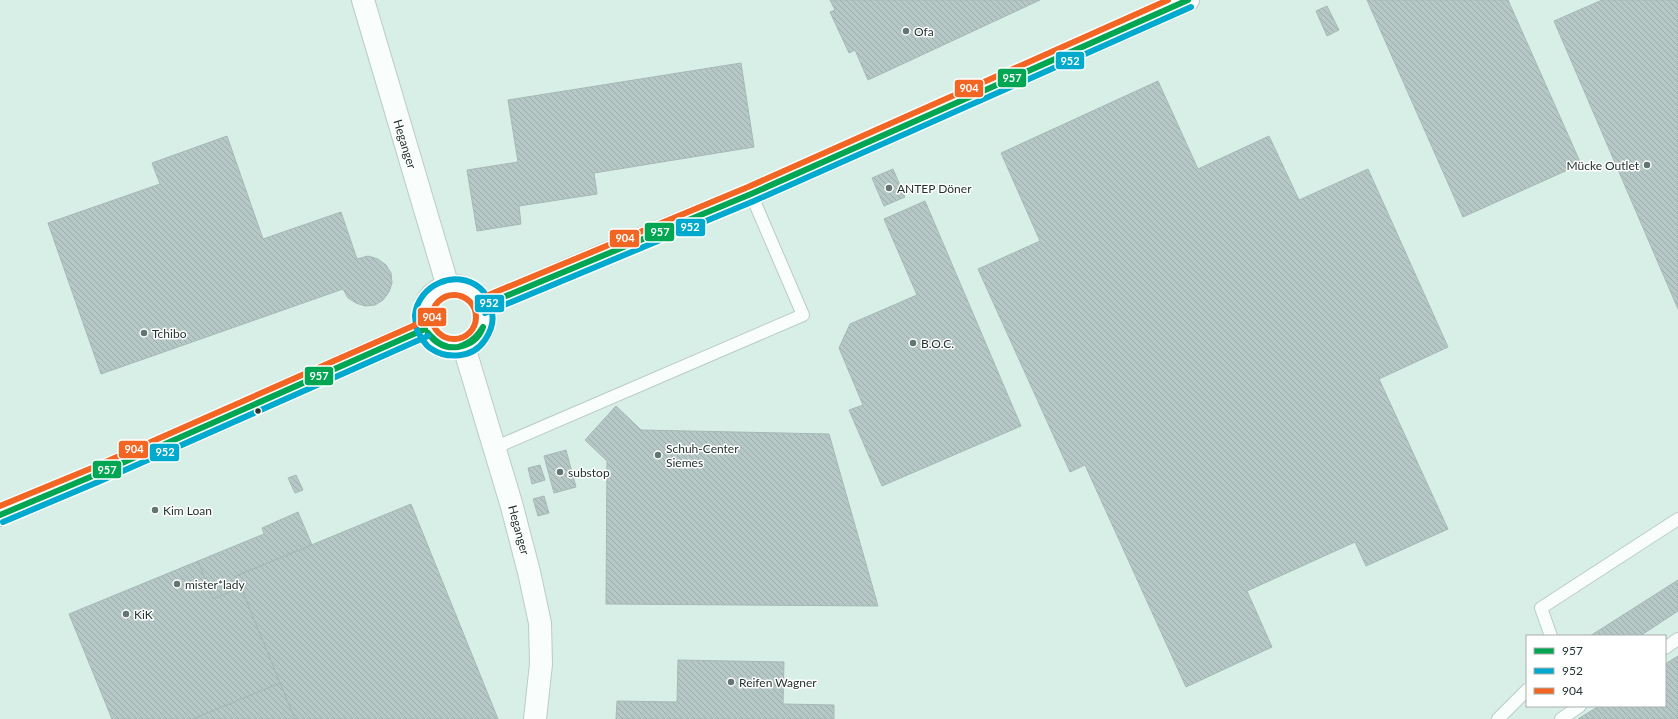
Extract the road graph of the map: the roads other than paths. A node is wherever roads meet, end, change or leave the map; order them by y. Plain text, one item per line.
1 (363, 0) edge
2 (1188, 0) edge
3 (751, 194) junction
4 (448, 287) junction
5 (482, 306) junction
6 (425, 329) junction
7 (464, 347) junction
8 (494, 448) junction
9 (0, 515) edge
10 (1678, 519) edge
11 (1551, 635) edge
12 (1678, 639) edge
13 (1666, 647) edge
14 (1526, 691) edge
15 (1579, 707) edge
16 (535, 719) edge
17 (1498, 719) edge
18 (1561, 719) edge

1 - 4 street, Heganger
2 - 3 street
3 - 5 street
3 - 8 lane
4 - 5 street
4 - 6 street
5 - 7 street
6 - 7 street
6 - 9 street
7 - 8 street, Heganger
8 - 16 street, Heganger
10 - 11 lane
12 - 13 lane
14 - 17 lane
15 - 18 lane

